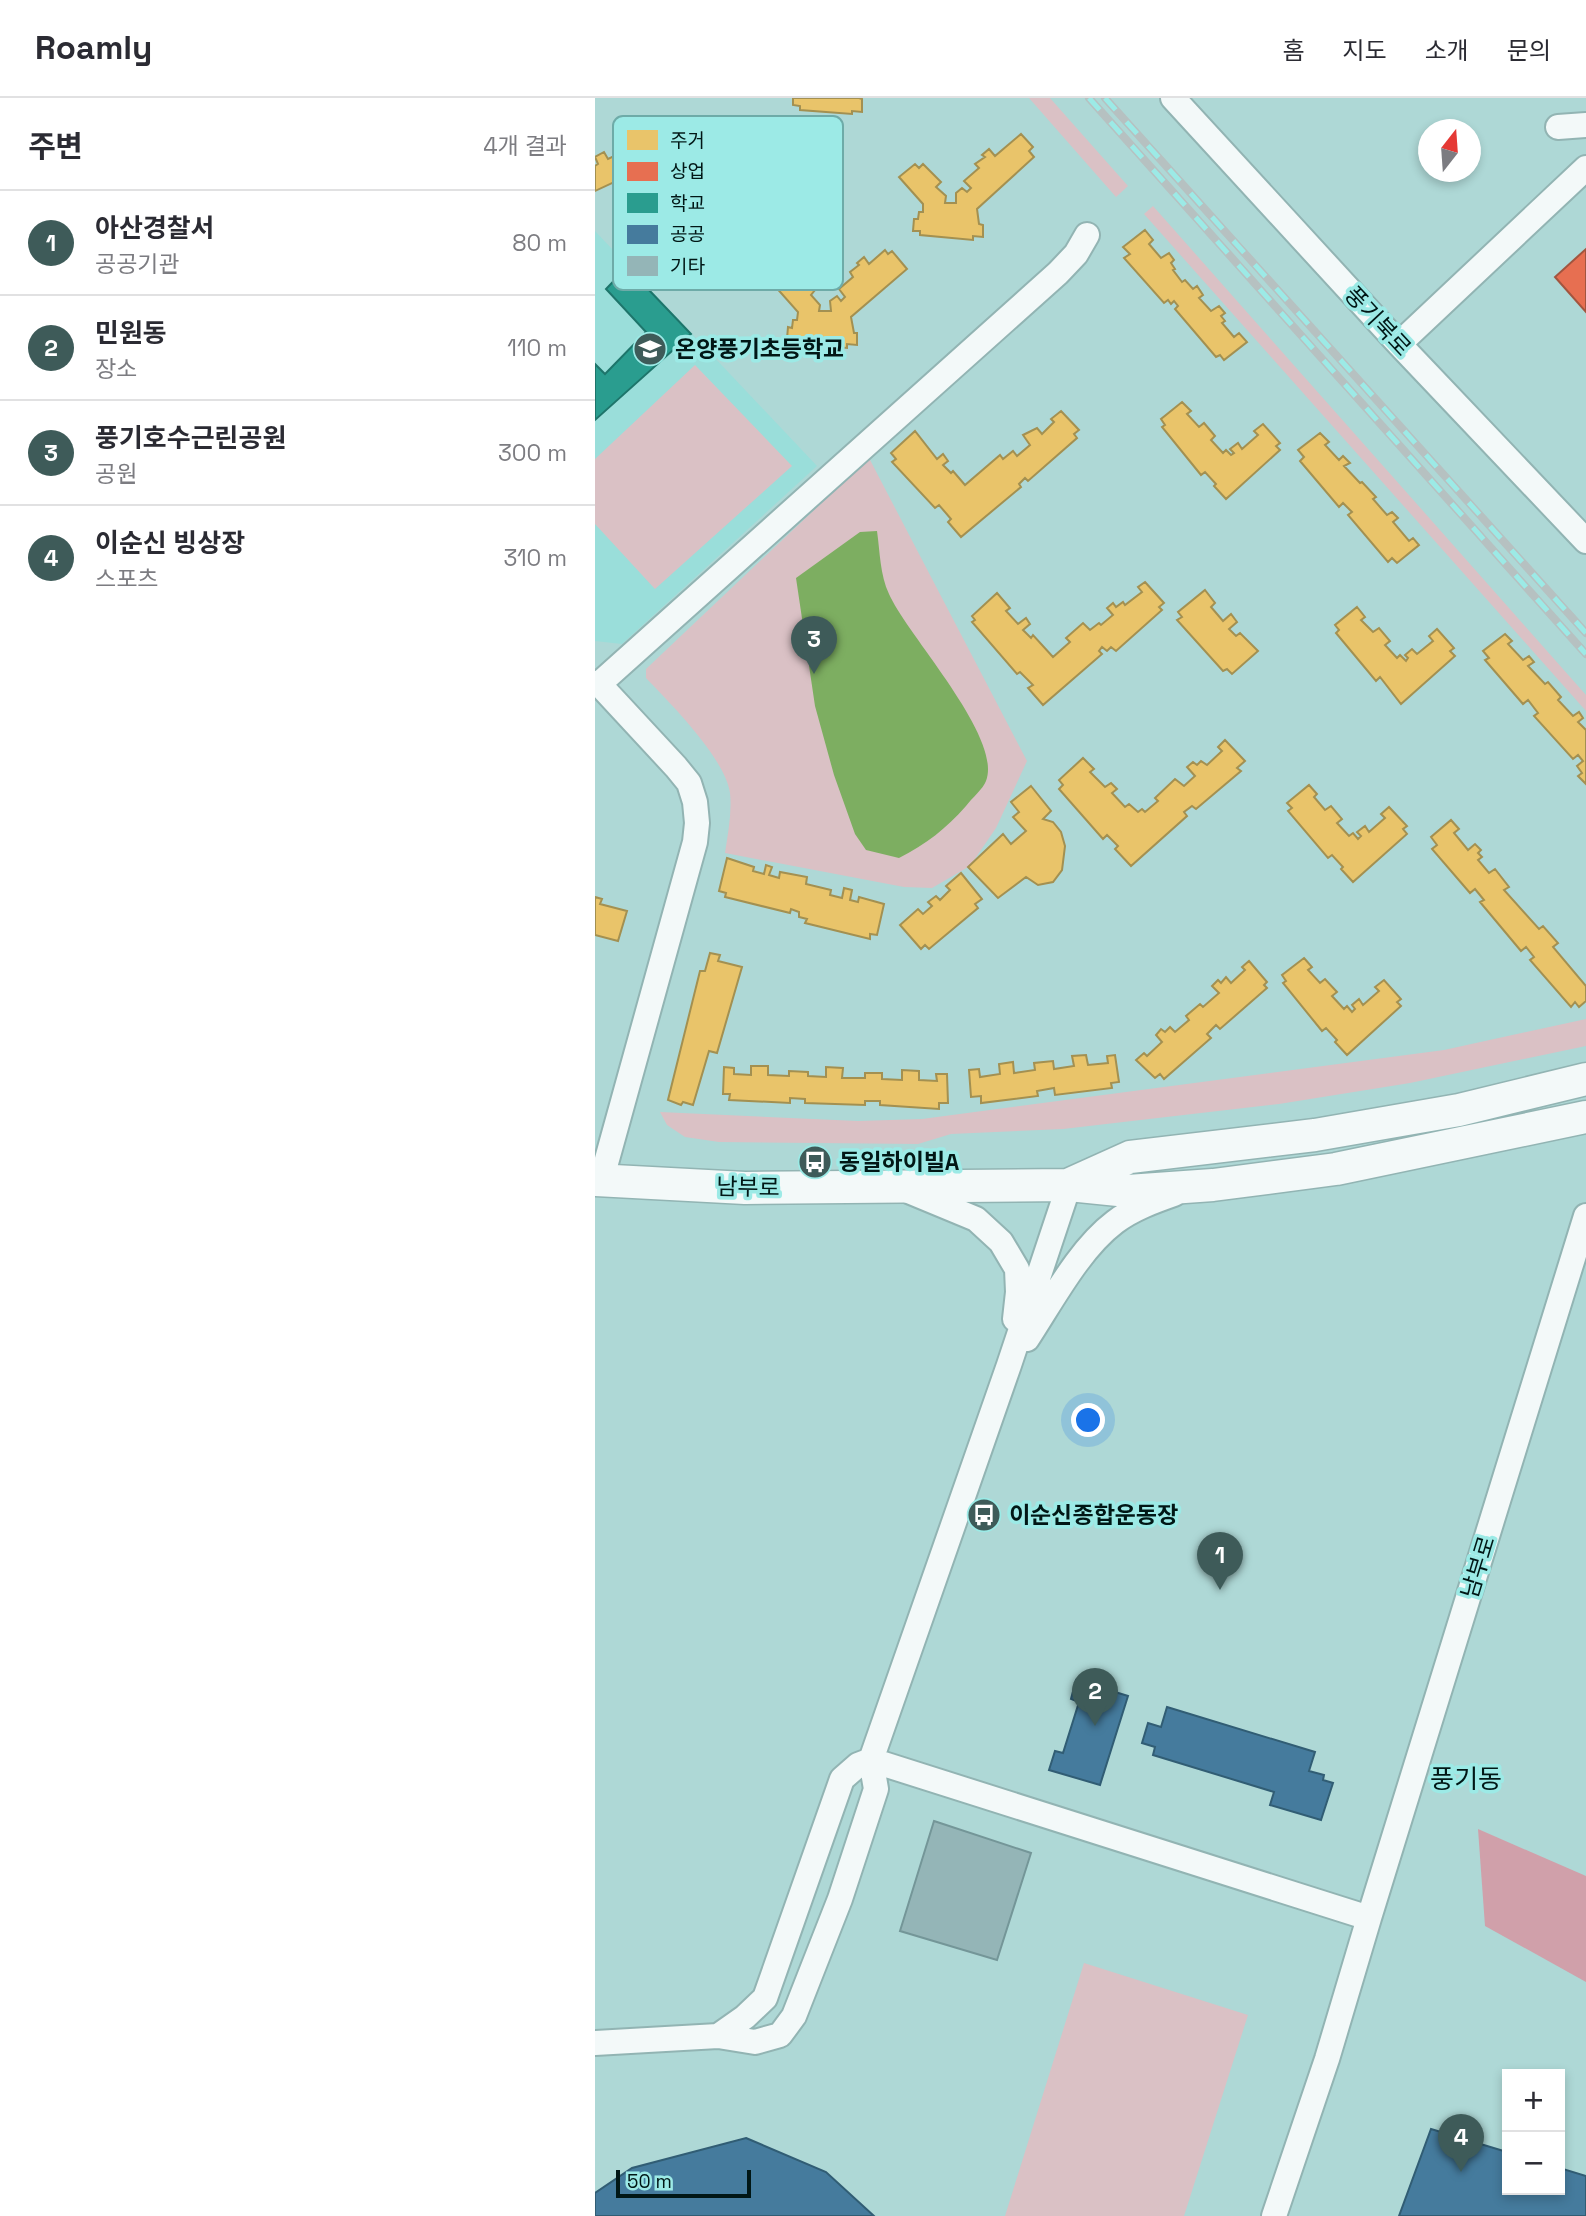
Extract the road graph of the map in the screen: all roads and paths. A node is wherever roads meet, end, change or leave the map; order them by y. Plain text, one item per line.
1 (1180, 100) edge
2 (1586, 125) edge
3 (1558, 128) dead end
4 (1586, 168) edge
5 (1087, 235) dead end
6 (1399, 344) junction
7 (1586, 541) edge
8 (597, 684) edge
9 (1586, 1079) edge
10 (1586, 1117) edge
11 (598, 1181) edge
12 (1069, 1185) junction
13 (1194, 1186) junction
14 (899, 1188) junction
15 (1586, 1216) edge
16 (1009, 1365) junction
17 (871, 1760) junction
18 (1369, 1918) junction
19 (718, 2036) junction
20 (595, 2043) edge
21 (1274, 2216) edge

1 - 6 street, 풍기북로
2 - 3 street
4 - 6 street
5 - 8 street
6 - 7 street, 풍기북로
8 - 11 street
9 - 12 main road, 남부로
10 - 13 main road, 남부로
11 - 14 main road, 남부로
12 - 13 main road, 남부로
12 - 14 main road, 남부로
12 - 16 street
13 - 16 street
14 - 16 street
15 - 18 street, 남부로
16 - 17 street
17 - 18 street
17 - 19 street
17 - 19 street
18 - 21 street, 남부로
19 - 20 street

